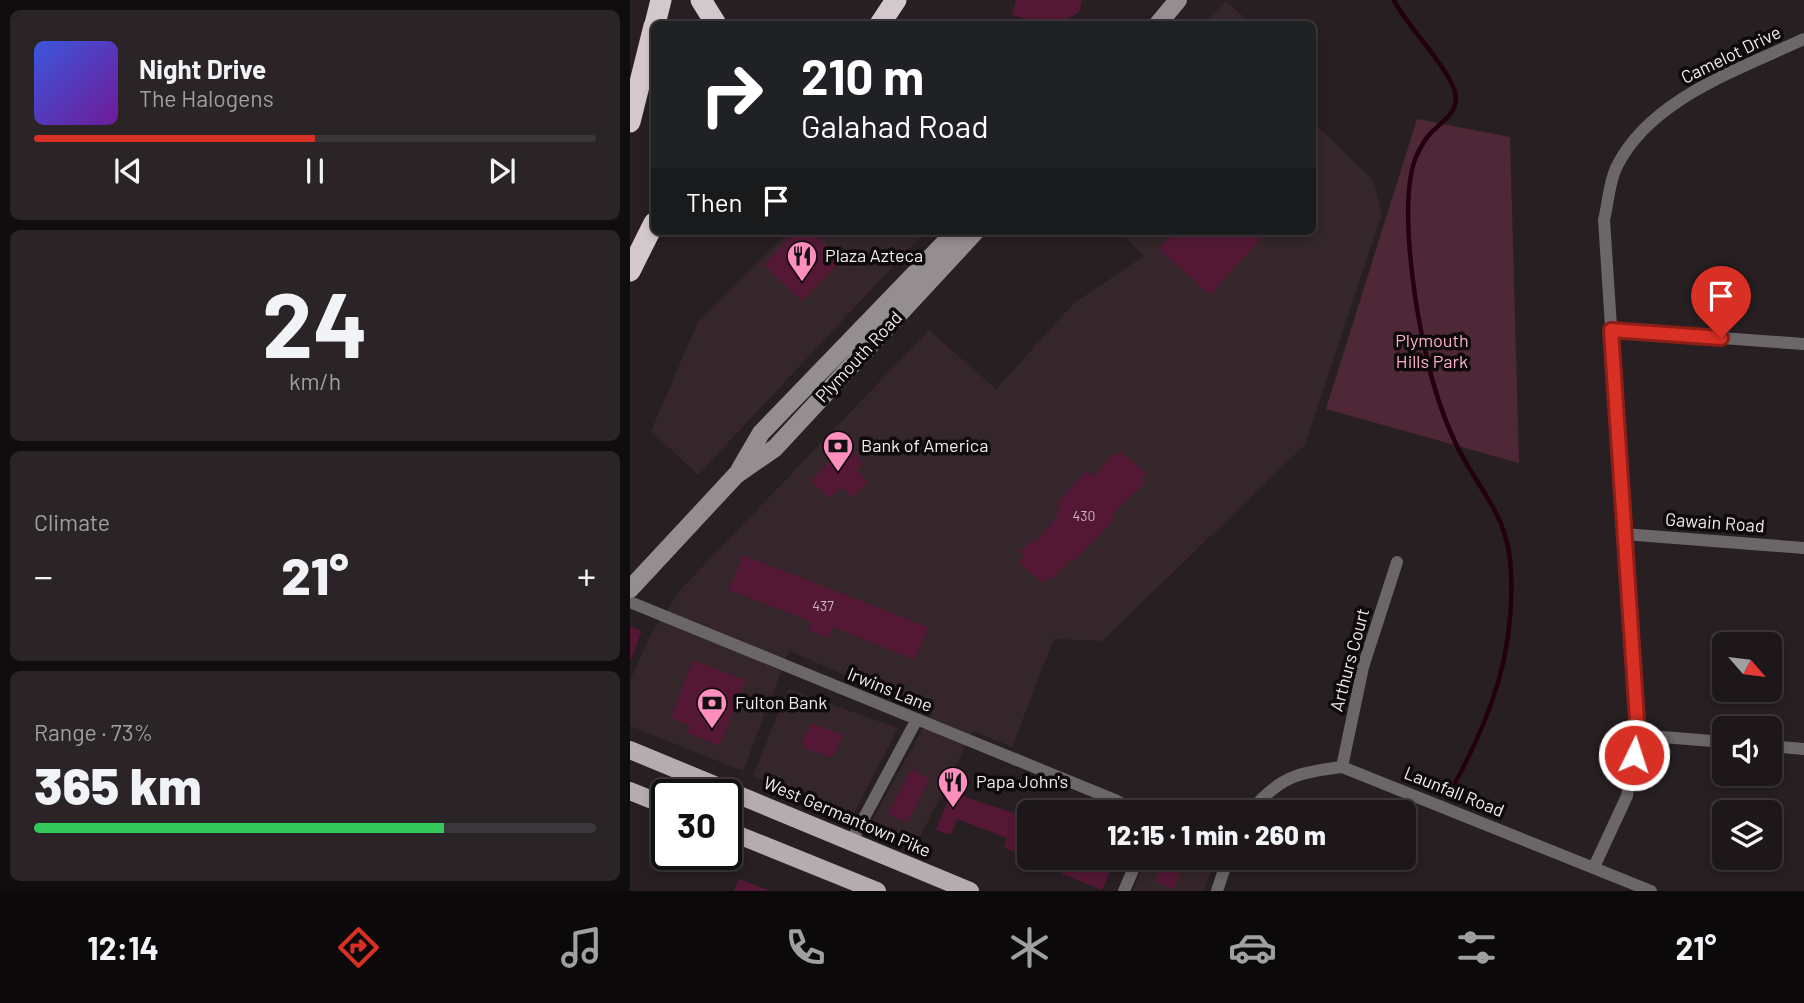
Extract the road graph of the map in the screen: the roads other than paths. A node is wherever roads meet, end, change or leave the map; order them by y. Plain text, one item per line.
1 (661, 0) edge
2 (701, 0) edge
3 (896, 0) edge
4 (909, 0) edge
5 (1178, 0) edge
6 (656, 21) edge
7 (714, 21) edge
8 (882, 21) edge
9 (898, 21) edge
10 (1158, 21) edge
11 (1804, 39) edge
12 (651, 41) edge
13 (630, 122) edge
14 (651, 229) edge
15 (952, 235) edge
16 (972, 235) edge
17 (630, 271) edge
18 (1611, 330) junction
19 (1804, 344) edge
20 (736, 475) junction
21 (1624, 534) junction
22 (1804, 548) edge
23 (1397, 562) dead end
24 (630, 589) edge
25 (630, 603) edge
26 (917, 719) junction
27 (1638, 735) junction
28 (1712, 741) edge
29 (1782, 747) edge
30 (1804, 749) edge
31 (630, 750) edge
32 (1342, 767) junction
33 (630, 791) edge
34 (651, 800) edge
35 (1115, 800) edge
36 (1260, 800) edge
37 (742, 836) edge
38 (851, 842) junction
39 (1594, 867) junction
40 (1133, 870) edge
41 (1224, 870) edge
42 (877, 891) edge
43 (970, 891) edge
44 (1124, 891) edge
45 (1217, 891) edge
46 (1651, 891) edge

1 - 6 highway
2 - 7 highway
3 - 8 highway
4 - 9 highway
5 - 10 main road
11 - 18 street, Camelot Drive
12 - 13 highway
14 - 17 highway
15 - 20 main road, Plymouth Road
16 - 20 main road, Plymouth Road
18 - 19 street
18 - 21 street, Camelot Drive
20 - 24 main road, Plymouth Road
21 - 22 street, Gawain Road
21 - 27 street, Camelot Drive
23 - 32 street, Arthurs Court
25 - 26 street, Irwins Lane
26 - 35 street, Irwins Lane
26 - 38 street
27 - 28 street
27 - 39 street, Camelot Drive
29 - 30 street
31 - 38 main road, West Germantown Pike
32 - 36 street, Launfall Road
32 - 39 street, Launfall Road
33 - 34 main road
37 - 42 main road
38 - 43 main road, West Germantown Pike
39 - 46 street, Launfall Road
40 - 44 street
41 - 45 street

